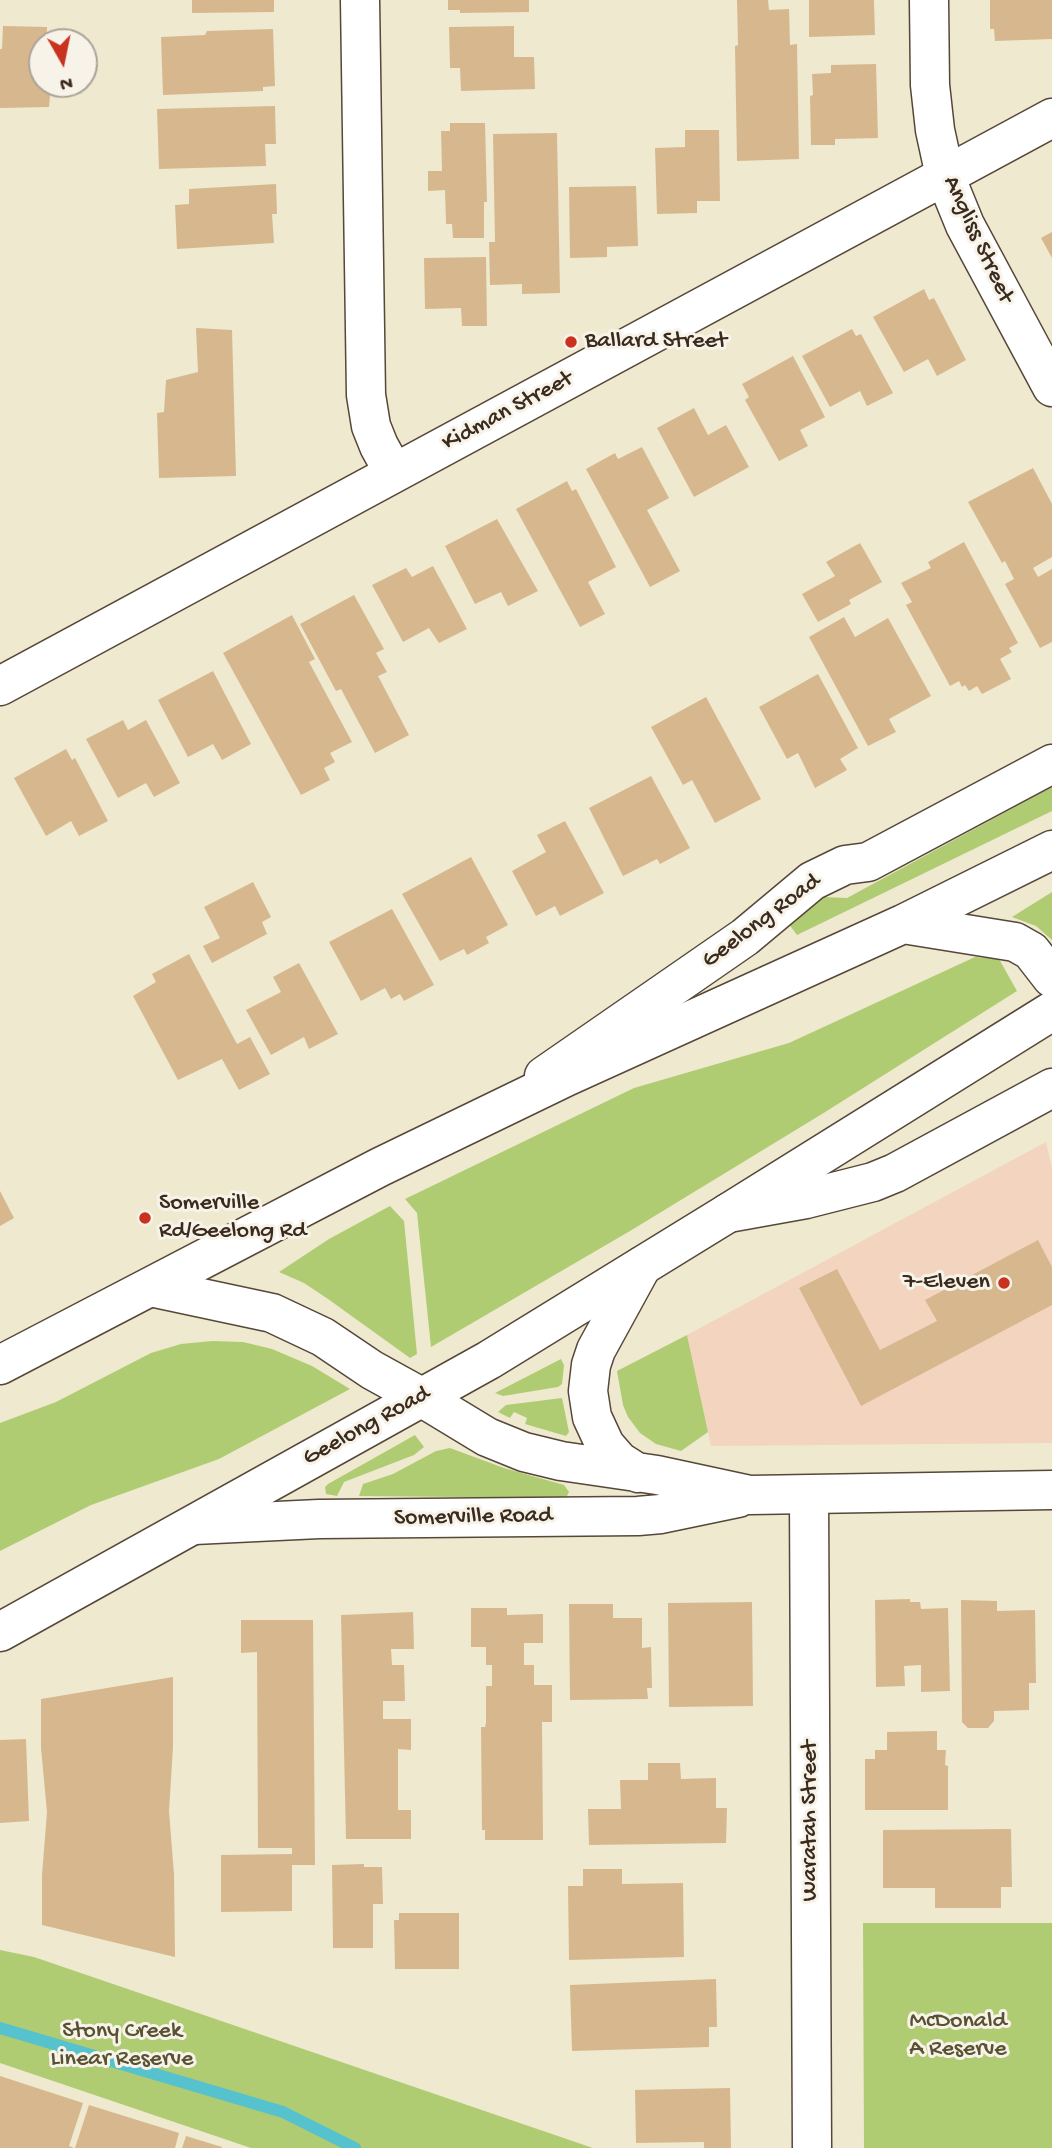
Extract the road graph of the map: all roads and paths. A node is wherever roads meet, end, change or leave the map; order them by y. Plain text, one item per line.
1 (360, 0) edge
2 (929, 0) edge
3 (1052, 118) edge
4 (945, 176) junction
5 (1052, 387) edge
6 (394, 473) junction
7 (0, 686) edge
8 (1052, 764) edge
9 (1052, 850) edge
10 (903, 924) junction
11 (1052, 978) edge
12 (1052, 1010) edge
13 (1052, 1088) edge
14 (489, 1114) junction
15 (729, 1213) junction
16 (642, 1266) junction
17 (150, 1287) junction
18 (0, 1365) edge
19 (421, 1397) junction
20 (638, 1473) junction
21 (1052, 1490) edge
22 (750, 1495) junction
23 (809, 1495) junction
24 (194, 1525) junction
25 (0, 1632) edge
26 (812, 2148) edge

1 - 6 main road
2 - 4 main road, Angliss Street
3 - 4 main road, Kidman Street
4 - 5 main road, Angliss Street
4 - 6 main road, Kidman Street
6 - 7 main road, Kidman Street
8 - 14 main road, Geelong Road
9 - 10 main road, Geelong Road
10 - 11 main road
10 - 14 main road, Geelong Road
12 - 15 main road, Geelong Road
13 - 15 main road, Geelong Road
14 - 17 main road, Geelong Road
15 - 16 main road, Geelong Road
16 - 19 main road, Geelong Road
16 - 20 main road
17 - 18 main road, Geelong Road
17 - 19 main road, Somerville Road
19 - 20 main road, Somerville Road
19 - 24 main road, Geelong Road
20 - 22 main road, Somerville Road
21 - 23 main road, Somerville Road
22 - 23 main road, Somerville Road
22 - 24 main road, Somerville Road
23 - 26 main road, Waratah Street
24 - 25 main road, Geelong Road

